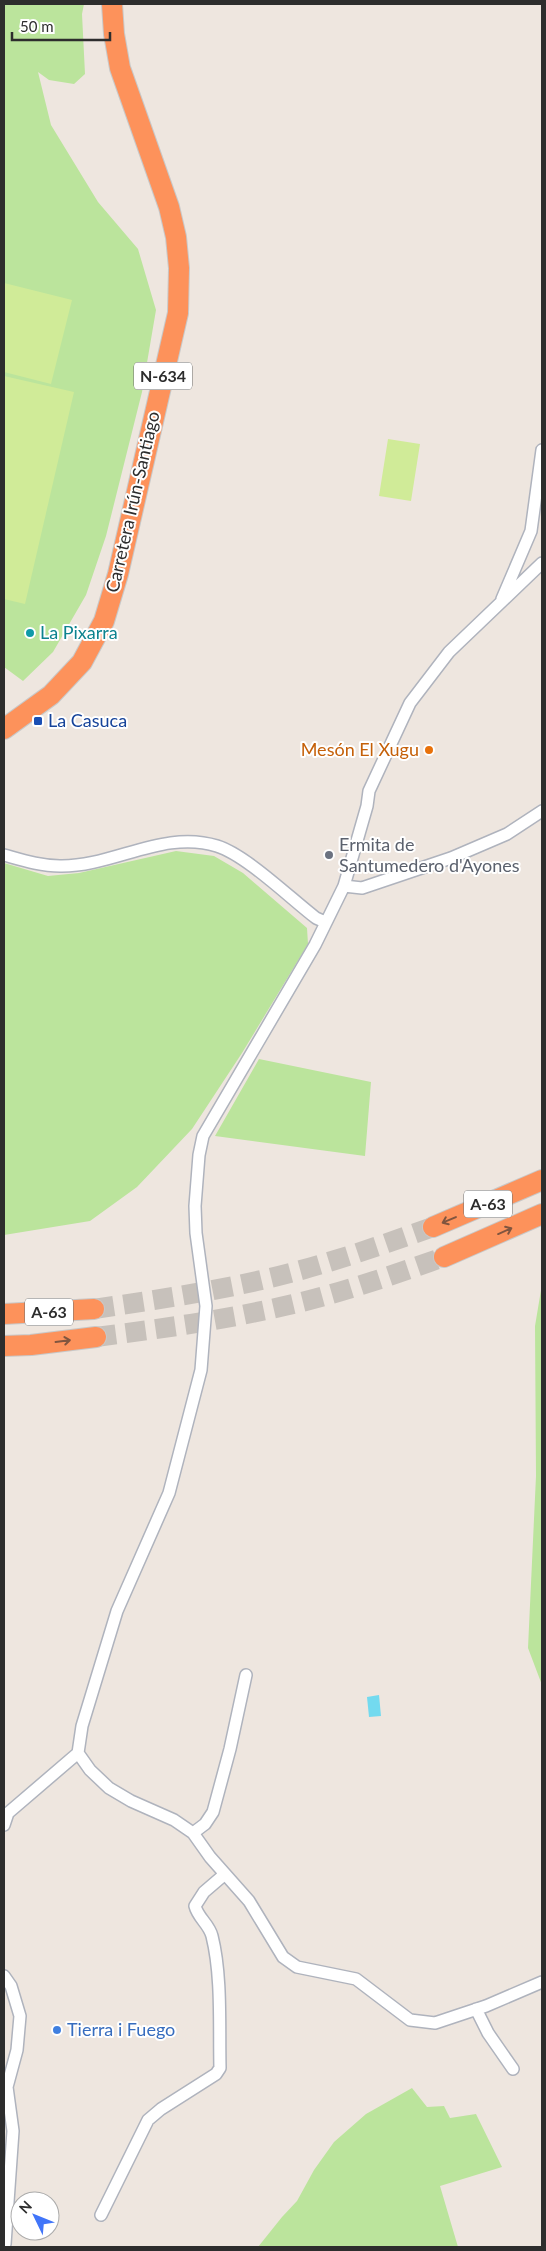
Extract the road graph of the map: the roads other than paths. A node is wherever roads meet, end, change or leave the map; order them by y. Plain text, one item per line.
1 (112, 4) edge
2 (542, 450) edge
3 (542, 564) edge
4 (500, 604) junction
5 (4, 729) edge
6 (542, 811) edge
7 (4, 855) edge
8 (344, 886) junction
9 (325, 922) junction
10 (542, 1180) edge
11 (542, 1214) edge
12 (433, 1227) tunnel mouth
13 (444, 1257) tunnel mouth
14 (94, 1309) tunnel mouth
15 (4, 1314) edge
16 (96, 1337) tunnel mouth
17 (4, 1347) edge
18 (246, 1675) dead end
19 (78, 1753) junction
20 (5, 1815) edge
21 (193, 1832) junction
22 (225, 1874) junction
23 (4, 1976) edge
24 (542, 1982) edge
25 (476, 2009) junction
26 (513, 2070) dead end
27 (101, 2215) dead end
28 (5, 2244) dead end

1 - 5 highway, Carretera Irún-Santiago / N-634
2 - 4 street
3 - 4 street
4 - 8 street
6 - 8 street
7 - 9 street
8 - 9 street
9 - 19 street
10 -> 12 highway, A-63
13 -> 11 highway, A-63
14 - 15 highway, A-63
17 -> 16 highway, A-63
18 - 21 street
19 - 20 street
19 - 21 street
21 - 22 street
22 - 25 street
22 - 27 street
23 - 28 street
24 - 25 street
25 - 26 street

